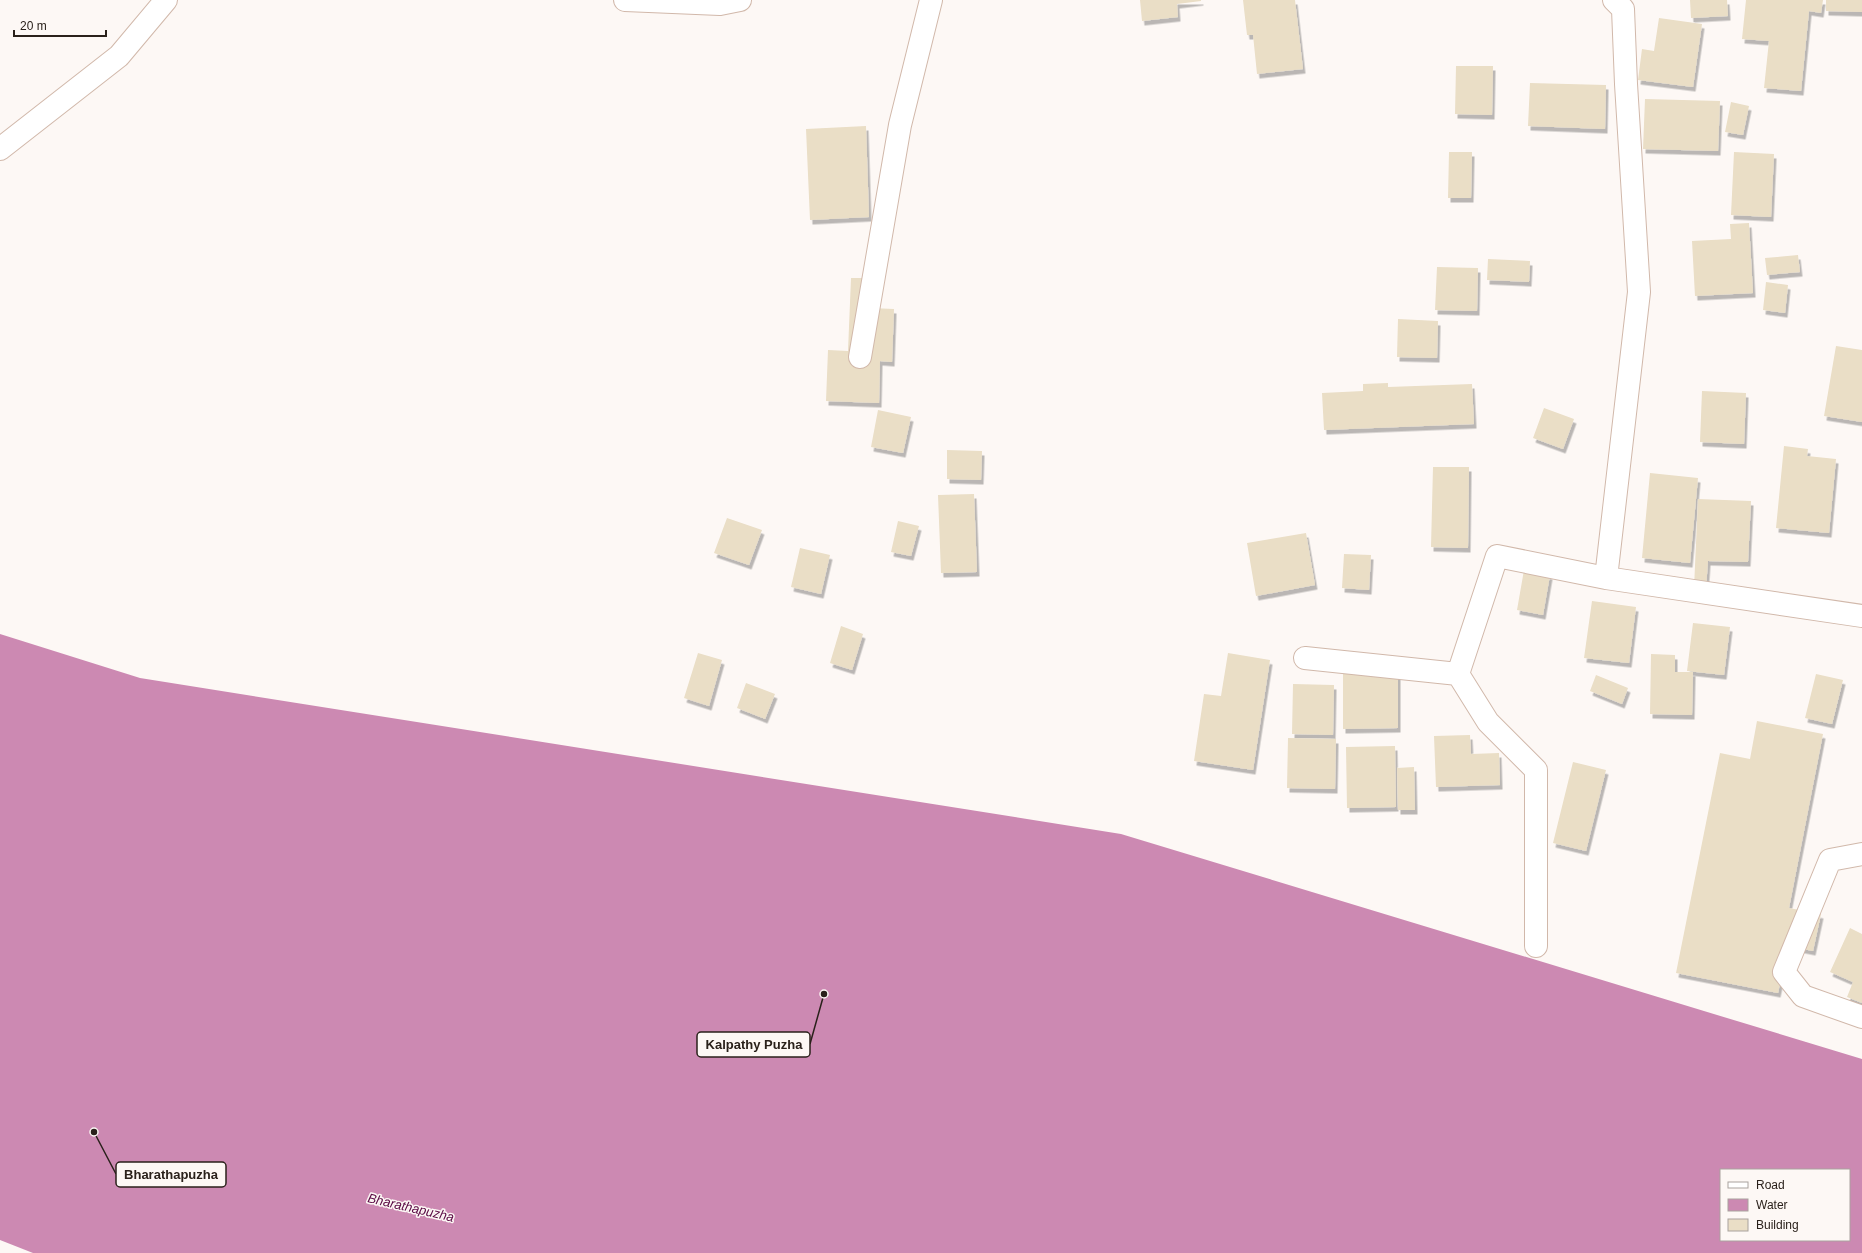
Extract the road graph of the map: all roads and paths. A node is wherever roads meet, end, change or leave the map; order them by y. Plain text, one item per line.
1 (166, 0) edge
2 (625, 0) edge
3 (740, 0) edge
4 (931, 0) edge
5 (1614, 0) edge
6 (0, 149) edge
7 (860, 358) dead end
8 (1606, 578) junction
9 (1862, 616) edge
10 (1305, 658) dead end
11 (1458, 674) junction
12 (1862, 854) edge
13 (1536, 946) dead end
14 (1862, 1017) edge

1 - 6 street
2 - 3 street
4 - 7 street
5 - 8 street
8 - 9 street
8 - 11 street
10 - 11 street
11 - 13 street
12 - 14 street

